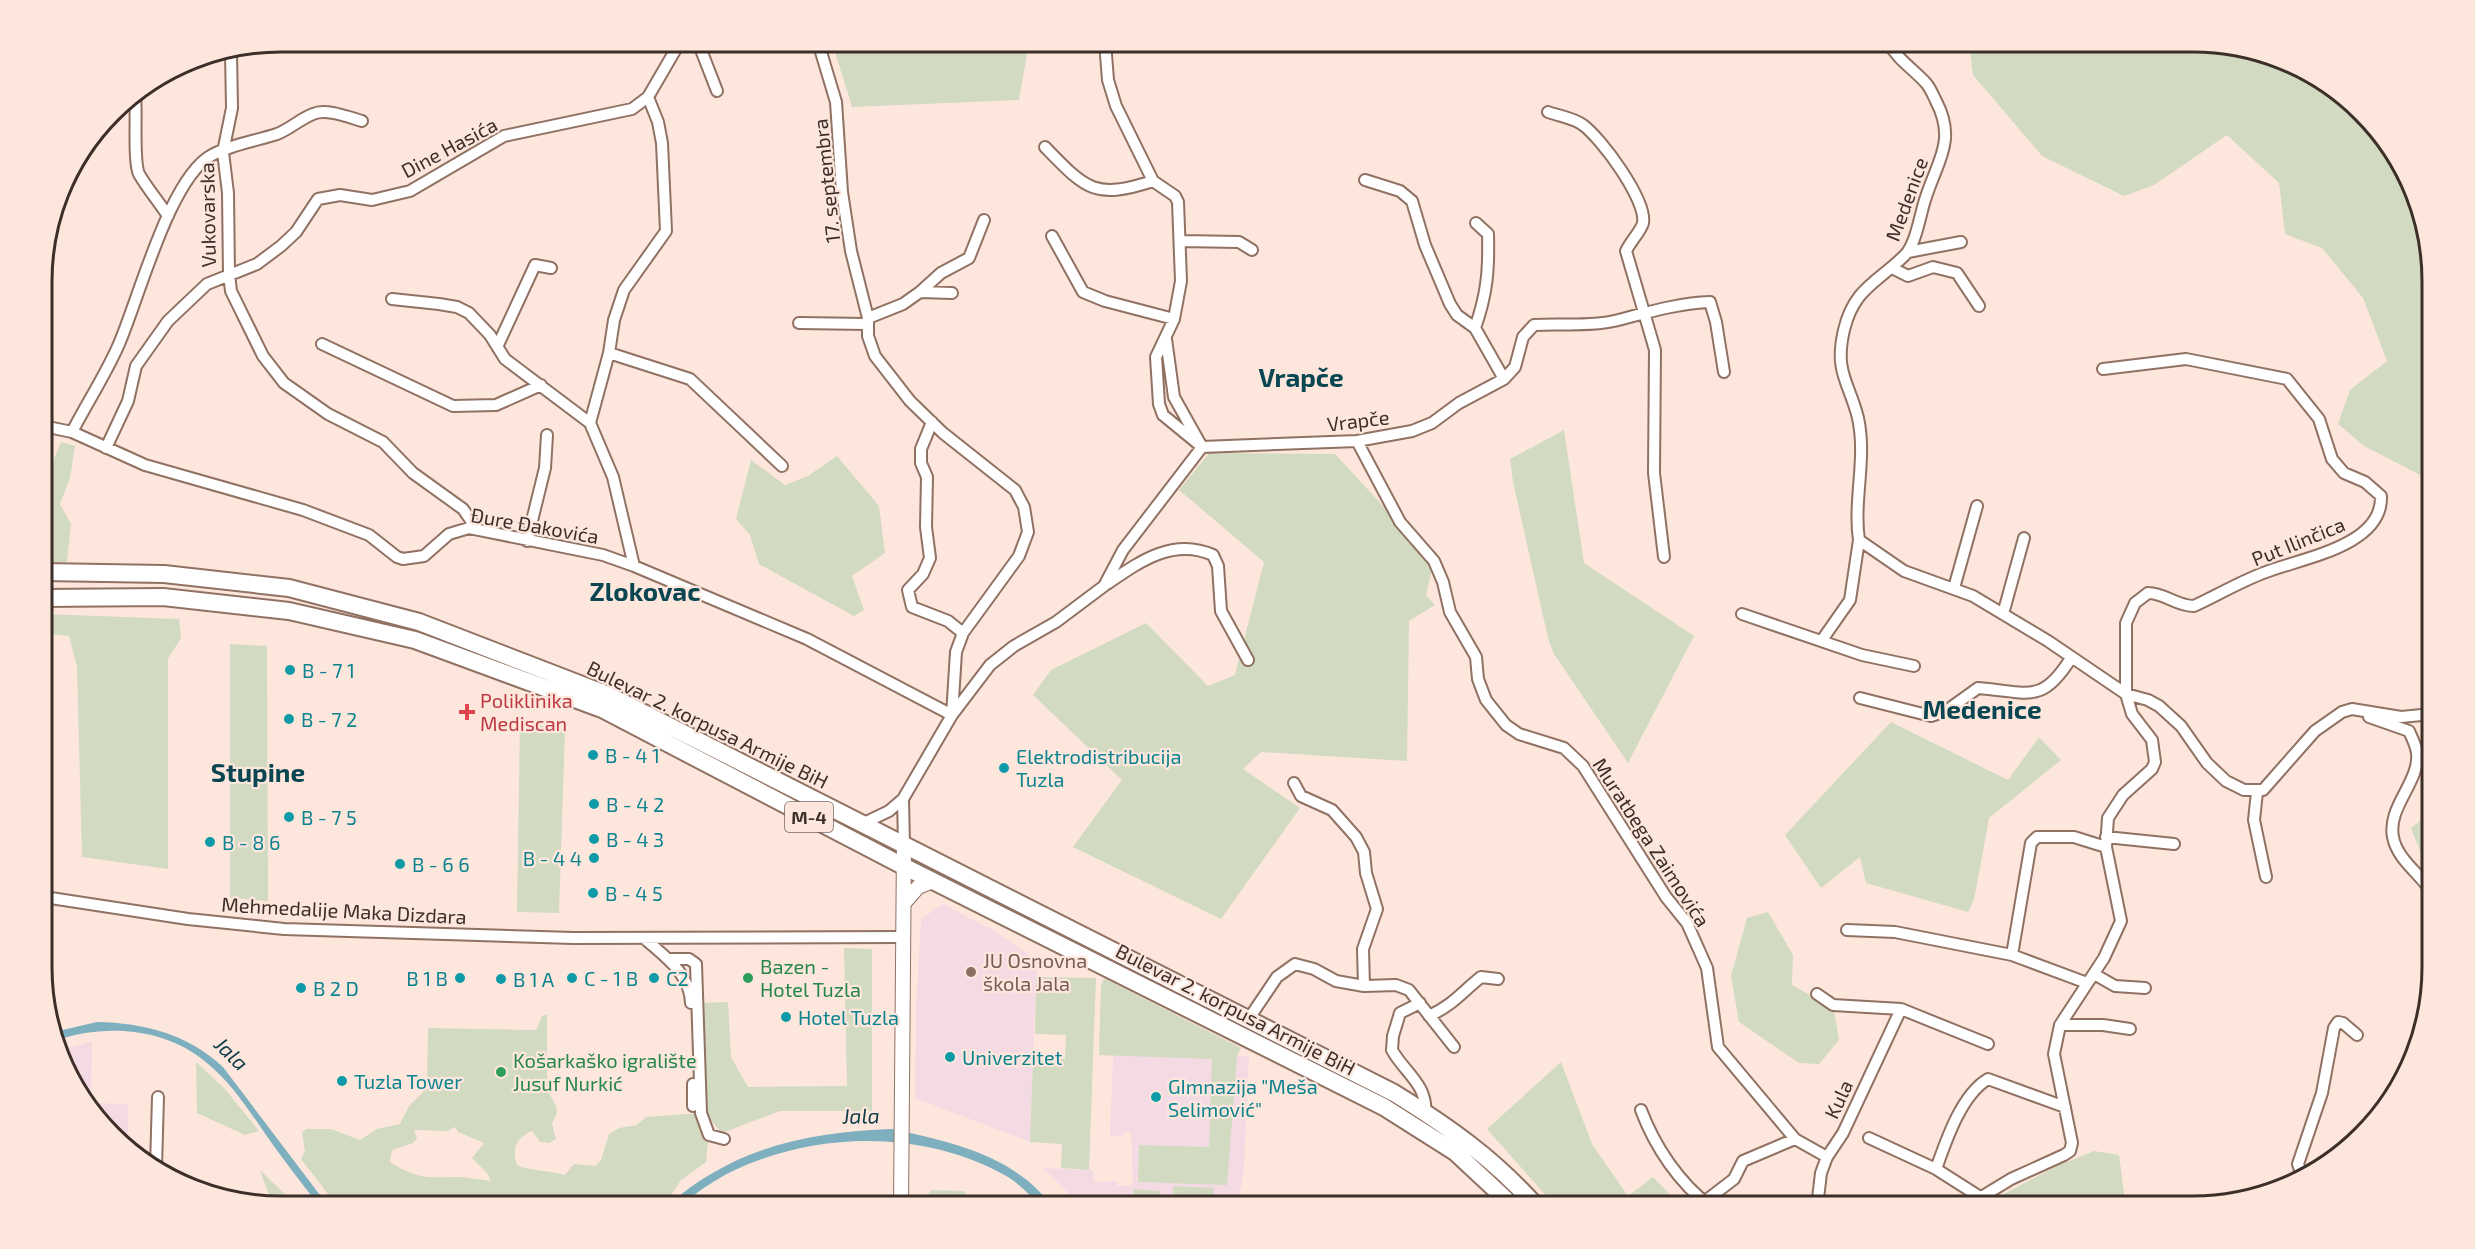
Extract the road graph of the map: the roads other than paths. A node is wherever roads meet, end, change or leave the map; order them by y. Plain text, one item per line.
1 (674, 52) edge
2 (702, 52) edge
3 (821, 52) edge
4 (1107, 52) edge
5 (1894, 52) edge
6 (231, 58) edge
7 (717, 91) dead end
8 (648, 97) junction
9 (136, 105) edge
10 (1548, 112) dead end
11 (362, 121) dead end
12 (1045, 147) dead end
13 (224, 152) junction
14 (1365, 180) dead end
15 (1153, 182) junction
16 (168, 216) junction
17 (984, 220) dead end
18 (1476, 223) dead end
19 (1052, 236) dead end
20 (1181, 241) junction
21 (1961, 242) dead end
22 (1252, 250) dead end
23 (1908, 252) junction
24 (551, 268) dead end
25 (1892, 268) junction
26 (229, 274) junction
27 (920, 292) junction
28 (952, 293) dead end
29 (392, 299) dead end
30 (1979, 306) dead end
31 (1643, 314) junction
32 (1174, 319) junction
33 (867, 321) junction
34 (800, 323) dead end
35 (1475, 328) junction
36 (1166, 339) junction
37 (322, 344) dead end
38 (498, 345) junction
39 (609, 353) junction
40 (2103, 369) dead end
41 (1724, 372) dead end
42 (1504, 379) junction
43 (541, 386) junction
44 (932, 422) junction
45 (590, 423) junction
46 (52, 428) edge
47 (72, 432) junction
48 (547, 435) dead end
49 (1357, 441) junction
50 (1202, 447) junction
51 (106, 448) junction
52 (782, 466) dead end
53 (1977, 506) dead end
54 (476, 528) junction
55 (2024, 538) dead end
56 (1859, 540) junction
57 (527, 541) junction
58 (1664, 557) dead end
59 (634, 566) junction
60 (52, 572) edge
61 (1104, 586) junction
62 (1954, 588) junction
63 (52, 598) edge
64 (1742, 614) dead end
65 (2003, 614) junction
66 (963, 633) junction
67 (1822, 640) junction
68 (2071, 658) junction
69 (1248, 660) dead end
70 (1914, 666) dead end
71 (2126, 693) junction
72 (1860, 698) dead end
73 (2352, 709) junction
74 (952, 715) junction
75 (2422, 715) edge
76 (1293, 783) dead end
77 (2257, 792) junction
78 (903, 799) junction
79 (862, 824) junction
80 (2106, 842) junction
81 (2174, 844) dead end
82 (904, 845) junction
83 (905, 867) junction
84 (2266, 877) dead end
85 (2422, 880) edge
86 (933, 881) junction
87 (52, 898) edge
88 (904, 902) junction
89 (1847, 930) dead end
90 (904, 937) junction
91 (644, 938) junction
92 (2012, 955) junction
93 (669, 959) junction
94 (1498, 979) dead end
95 (2090, 979) junction
96 (1364, 986) junction
97 (2145, 988) dead end
98 (1816, 994) dead end
99 (1420, 1003) junction
100 (1901, 1009) junction
101 (1429, 1016) junction
102 (1248, 1020) junction
103 (2060, 1025) junction
104 (2130, 1029) dead end
105 (2357, 1035) dead end
106 (1988, 1044) dead end
107 (1454, 1047) dead end
108 (158, 1097) dead end
109 (693, 1106) dead end
110 (2065, 1107) junction
111 (1641, 1110) dead end
112 (1425, 1113) junction
113 (1869, 1138) dead end
114 (724, 1139) dead end
115 (1795, 1139) junction
116 (1827, 1157) junction
117 (156, 1159) edge
118 (1936, 1169) junction
119 (2300, 1170) edge
120 (901, 1196) edge
121 (1502, 1196) edge
122 (1527, 1196) edge
123 (1697, 1196) edge
124 (1716, 1196) edge
125 (1821, 1196) edge
126 (1978, 1196) edge
127 (1982, 1196) edge

1 - 8 street
2 - 7 street
3 - 33 street, 17. septembra
4 - 15 street
5 - 23 street, Medenice
6 - 13 street, Vukovarska
8 - 26 street, Dine Hasića
8 - 39 street
9 - 16 street, Vukovarska
10 - 31 street
11 - 13 street, Vukovarska
12 - 15 street
13 - 16 street, Vukovarska
13 - 26 street, Vukovarska
14 - 35 street
15 - 20 street
16 - 47 street, Vukovarska
17 - 27 street
18 - 35 street
19 - 32 street
20 - 22 street
20 - 32 street
21 - 23 street
23 - 25 street, Medenice
24 - 38 street
25 - 30 street
25 - 56 street, Medenice
26 - 51 street, Vukovarska
26 - 54 street
27 - 28 street
27 - 33 street
29 - 38 street
31 - 41 street
31 - 42 street
31 - 58 street
32 - 36 street
33 - 34 street
33 - 44 street, 17. septembra
35 - 42 street
36 - 50 street
36 - 50 street
37 - 43 street
38 - 43 street
39 - 45 street
39 - 52 street
40 - 71 street, Put Ilinčica
42 - 49 street, Vrapče
43 - 45 street
44 - 66 street
44 - 66 street, 17. septembra
45 - 59 street
46 - 47 street, Đure Đakovića
47 - 51 street, Đure Đakovića
48 - 57 street
49 - 50 street, Vrapče
49 - 115 street, Muratbega Zaimovića
50 - 61 street
51 - 54 street, Đure Đakovića
53 - 62 street
54 - 57 street, Đure Đakovića
55 - 65 street
56 - 62 street
56 - 67 street, Medenice
57 - 59 street, Đure Đakovića
59 - 74 street, Đure Đakovića
60 - 79 main road, Bulevar 2. korpusa Armije BiH / M-4
61 - 69 street
61 - 74 street
62 - 65 street
63 - 83 main road, Bulevar 2. korpusa Armije BiH / M-4
64 - 67 street
65 - 68 street
66 - 74 street, 17. septembra
67 - 70 street
68 - 71 street
68 - 72 street
71 - 77 street
71 - 80 street
73 - 75 street
73 - 77 street
73 - 85 street
74 - 78 street, 17. septembra
76 - 96 street
77 - 84 street
78 - 79 street
78 - 82 street
79 - 82 main road, Bulevar 2. korpusa Armije BiH / M-4
80 - 81 street
80 - 92 street
80 - 95 street
82 - 83 street
82 - 102 main road, Bulevar 2. korpusa Armije BiH / M-4
83 - 86 main road, Bulevar 2. korpusa Armije BiH / M-4
83 - 88 street
86 - 88 street
86 - 121 main road, Bulevar 2. korpusa Armije BiH / M-4
87 - 91 street, Mehmedalije Maka Dizdara
88 - 90 street
89 - 92 street
90 - 91 street, Mehmedalije Maka Dizdara
90 - 120 street
91 - 93 street
92 - 95 street
93 - 109 street
93 - 114 street
94 - 101 street
95 - 97 street
95 - 103 street
96 - 99 street, Bulevar 2. korpusa Armije BiH
96 - 102 street, Bulevar 2. korpusa Armije BiH
98 - 100 street
99 - 101 street, Bulevar 2. korpusa Armije BiH
99 - 112 street
100 - 106 street
100 - 116 street, Kula
101 - 107 street, Bulevar 2. korpusa Armije BiH
102 - 112 main road, Bulevar 2. korpusa Armije BiH / M-4
103 - 104 street
103 - 110 street
105 - 119 street
108 - 117 street
110 - 118 street
110 - 127 street
111 - 123 street
112 - 122 main road, Bulevar 2. korpusa Armije BiH / M-4
113 - 118 street
115 - 116 street, Muratbega Zaimovića
115 - 124 street
116 - 125 street, Kula
118 - 126 street

